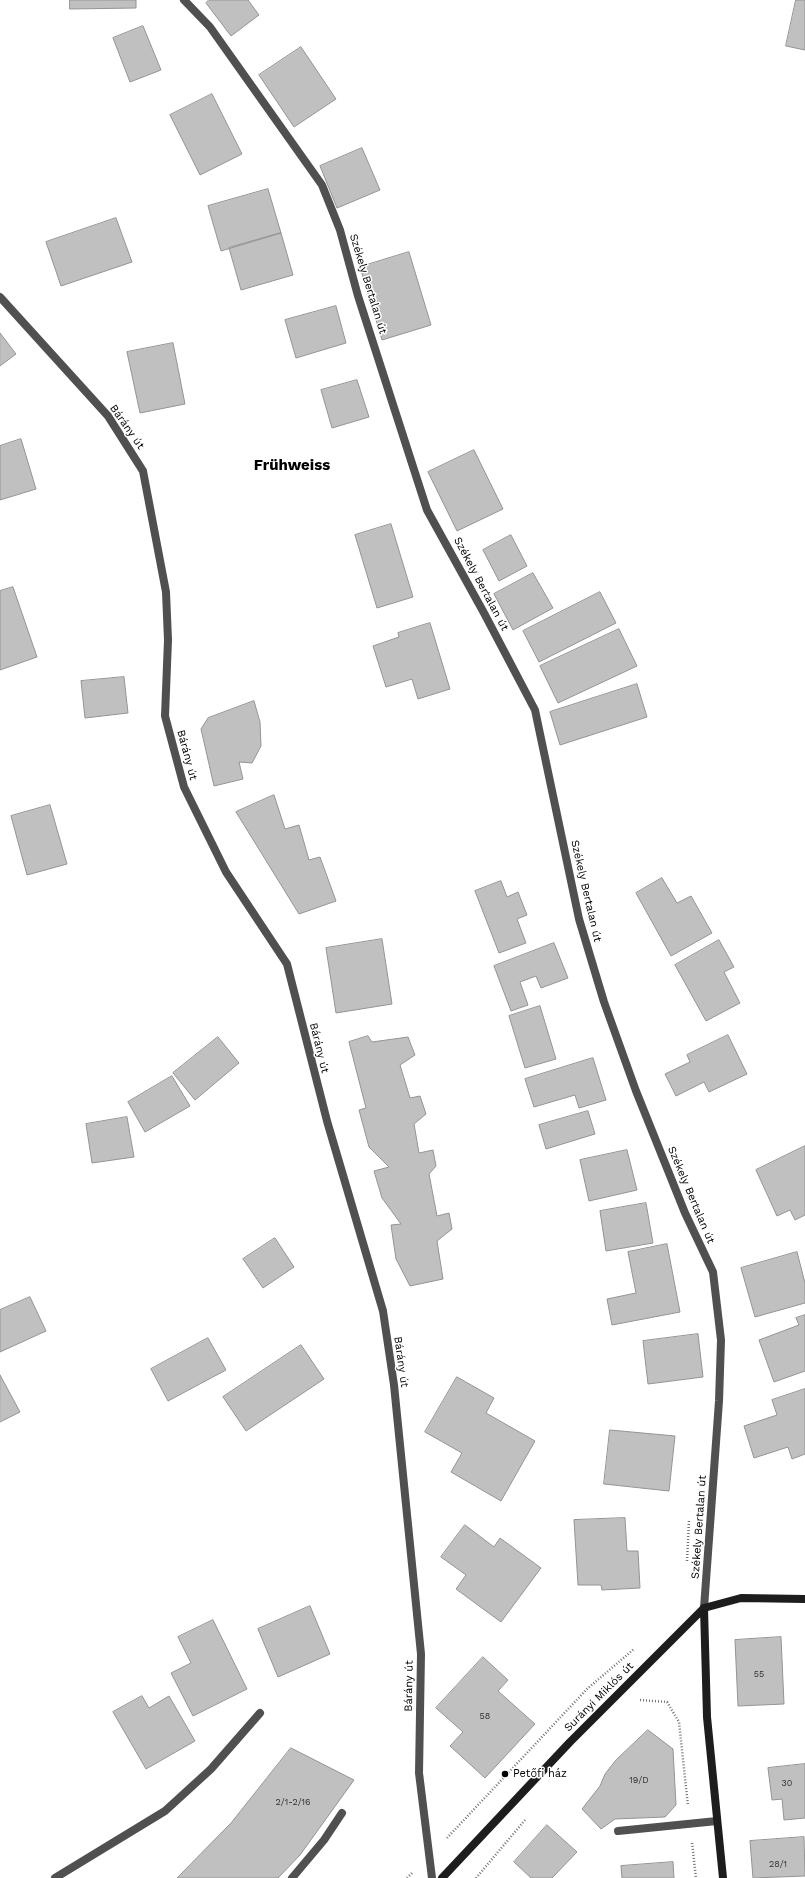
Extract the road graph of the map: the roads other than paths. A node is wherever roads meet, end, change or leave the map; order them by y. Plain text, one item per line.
1 (184, 0) edge
2 (0, 297) edge
3 (805, 1599) edge
4 (704, 1608) junction
5 (260, 1713) dead end
6 (342, 1813) dead end
7 (717, 1821) junction
8 (618, 1831) dead end
9 (55, 1878) edge
10 (292, 1878) edge
11 (432, 1878) edge
12 (442, 1878) edge
13 (723, 1878) edge

1 - 4 street, Székely Bertalan út
2 - 11 street, Bárány út
3 - 4 street, Surányi Miklós út
4 - 7 street, Székely Bertalan út
4 - 12 street, Surányi Miklós út
5 - 9 street
6 - 10 street
7 - 8 street
7 - 13 street, Székely Bertalan út

